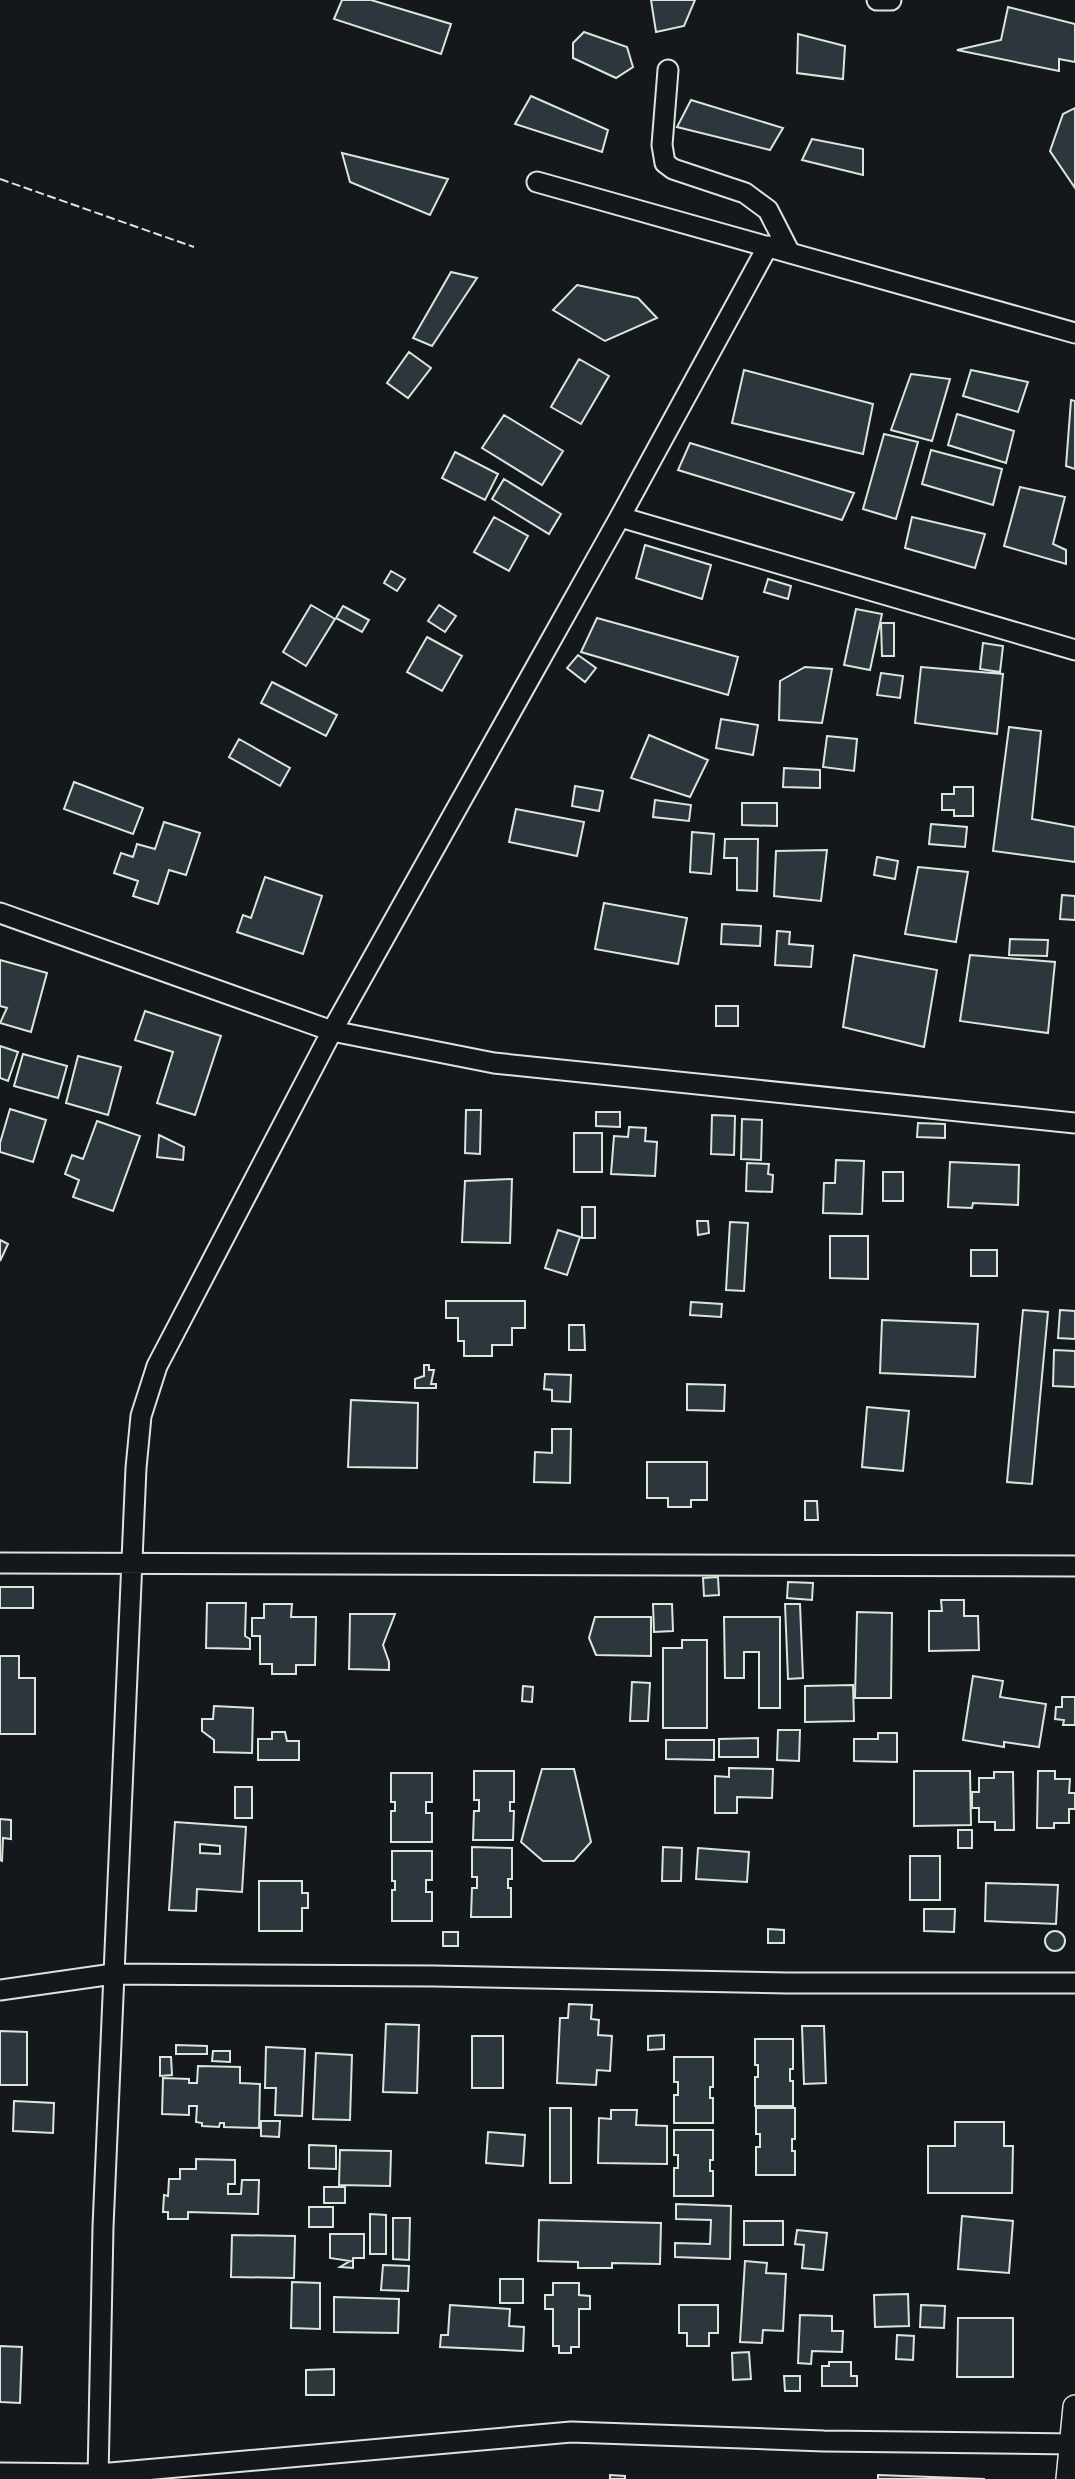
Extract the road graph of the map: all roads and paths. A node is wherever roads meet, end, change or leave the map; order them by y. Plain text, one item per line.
1 (877, 0) edge
2 (891, 0) edge
3 (668, 70) dead end
4 (537, 182) dead end
5 (768, 246) junction
6 (790, 253) junction
7 (1075, 333) edge
8 (620, 517) junction
9 (1075, 650) edge
10 (0, 913) edge
11 (332, 1031) junction
12 (1075, 1123) edge
13 (0, 1563) edge
14 (132, 1563) junction
15 (1075, 1566) edge
16 (113, 1974) junction
17 (1075, 1983) edge
18 (0, 1990) edge
19 (1075, 2407) edge
20 (1073, 2444) edge
21 (0, 2473) edge
22 (99, 2477) edge
23 (1068, 2479) edge

1 - 2 street
3 - 6 street
4 - 5 street
5 - 6 street
5 - 8 street
6 - 7 street
8 - 9 street
8 - 11 street
10 - 11 street
11 - 12 street
11 - 14 street
13 - 14 street
14 - 15 street
14 - 16 street
16 - 17 street
16 - 18 street
16 - 22 street
19 - 20 street
20 - 22 street
20 - 23 street
21 - 22 street

